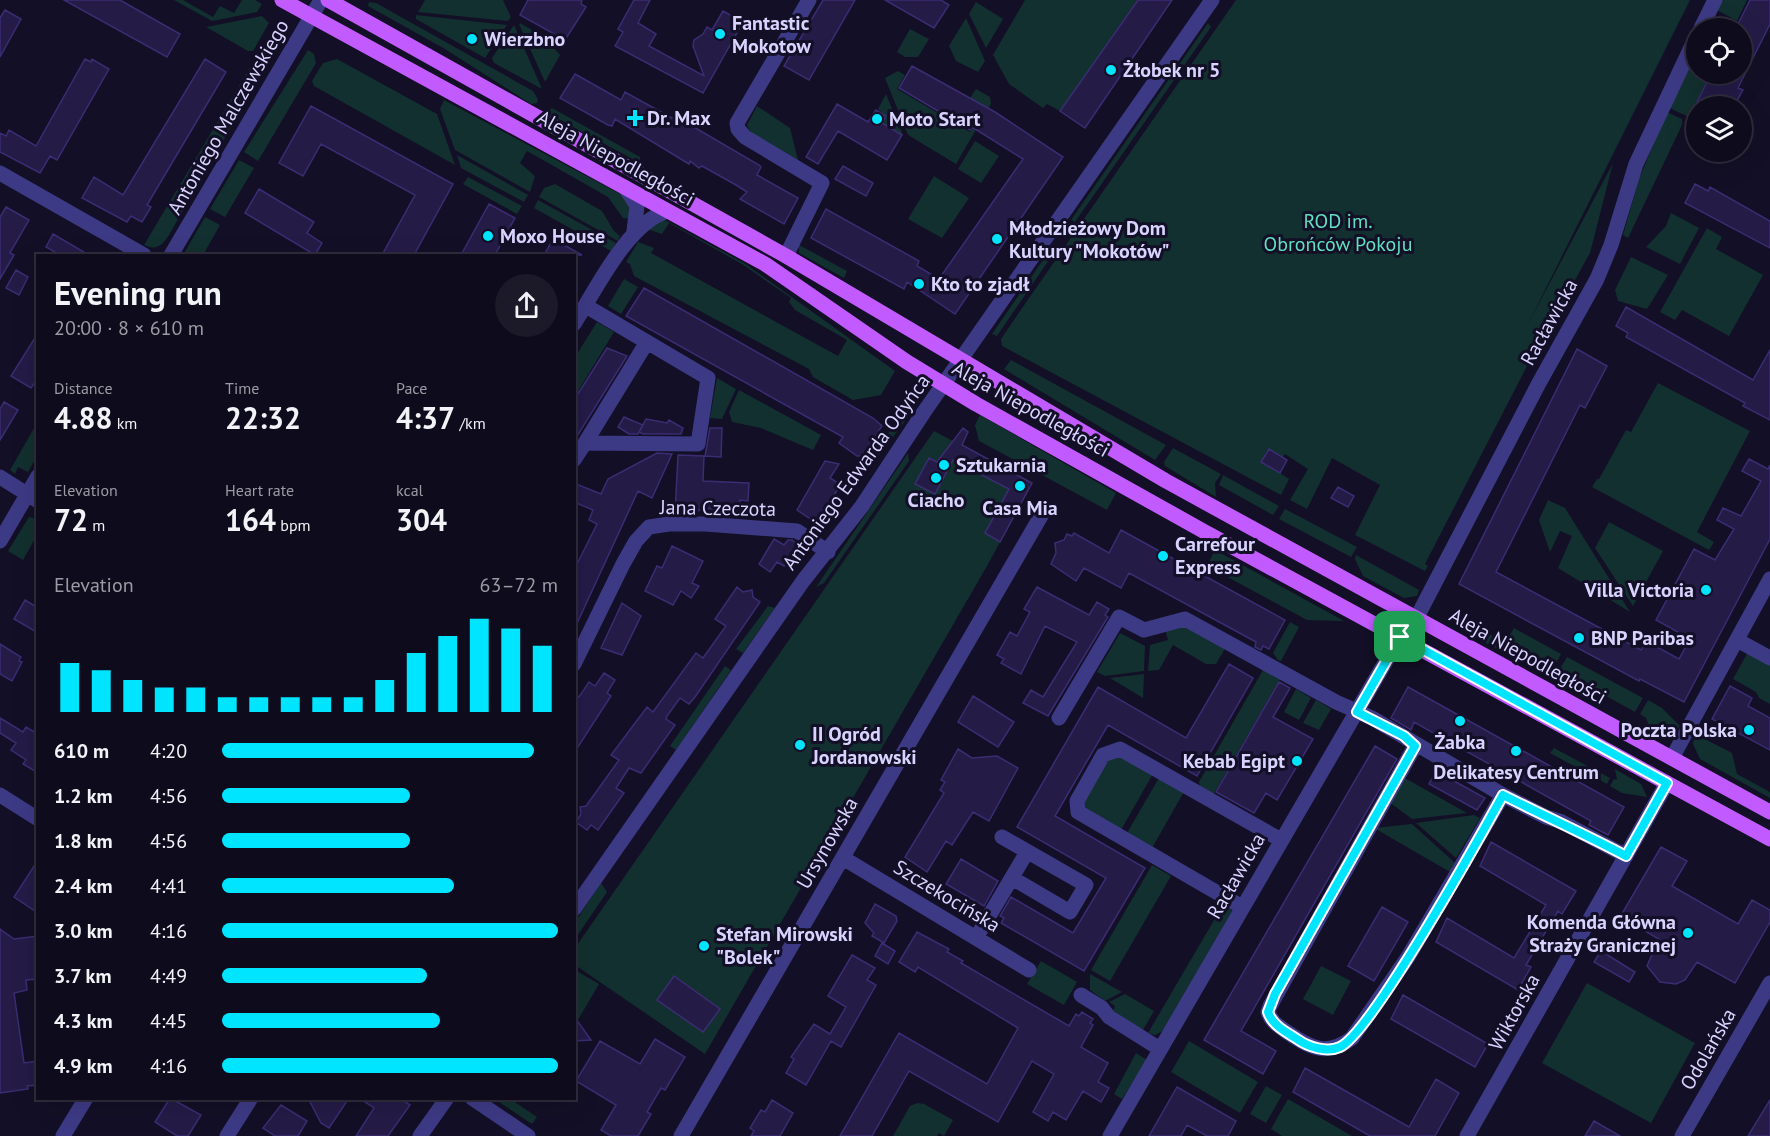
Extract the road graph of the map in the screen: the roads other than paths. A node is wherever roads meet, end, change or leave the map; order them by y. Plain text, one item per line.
1 (282, 0) edge
2 (321, 0) edge
3 (328, 0) edge
4 (809, 0) edge
5 (1212, 0) edge
6 (1715, 0) edge
7 (311, 16) junction
8 (1706, 18) edge
9 (1686, 58) edge
10 (0, 173) edge
11 (625, 187) junction
12 (667, 211) junction
13 (634, 231) junction
14 (142, 254) edge
15 (172, 254) edge
16 (786, 256) junction
17 (586, 306) junction
18 (576, 321) edge
19 (648, 342) junction
20 (961, 361) junction
21 (944, 385) junction
22 (585, 442) junction
23 (576, 457) edge
24 (0, 477) edge
25 (36, 483) edge
26 (32, 498) edge
27 (1045, 508) dead end
28 (0, 541) edge
29 (828, 552) junction
30 (1770, 579) edge
31 (1416, 619) junction
32 (1400, 637) junction
33 (1737, 639) junction
34 (1770, 658) edge
35 (576, 660) edge
36 (1357, 712) junction
37 (1059, 718) dead end
38 (1415, 746) junction
39 (1672, 758) junction
40 (1667, 783) junction
41 (0, 795) edge
42 (1503, 795) junction
43 (1770, 812) edge
44 (36, 818) edge
45 (1002, 837) dead end
46 (1770, 839) edge
47 (1281, 840) junction
48 (1027, 852) junction
49 (1626, 856) junction
50 (843, 858) junction
51 (1012, 878) junction
52 (576, 906) edge
53 (1242, 907) junction
54 (976, 938) junction
55 (1029, 970) dead end
56 (1770, 983) edge
57 (1081, 995) dead end
58 (1160, 1050) junction
59 (85, 1100) edge
60 (250, 1100) edge
61 (446, 1100) edge
62 (475, 1100) edge
63 (63, 1136) edge
64 (227, 1136) edge
65 (420, 1136) edge
66 (528, 1136) edge
67 (681, 1136) edge
68 (1110, 1136) edge
69 (1467, 1136) edge
70 (1682, 1136) edge

1 - 7 main road, Aleja Niepodległości
2 - 7 street, Antoniego Malczewskiego
3 - 16 main road, Aleja Niepodległości
4 - 16 street
5 - 20 street, Antoniego Edwarda Odyńca
6 - 8 street
7 - 11 main road, Aleja Niepodległości
7 - 15 street, Antoniego Malczewskiego
9 - 31 street, Racławicka
10 - 14 street
11 - 12 main road, Aleja Niepodległości
11 - 13 street
12 - 13 street
12 - 21 main road, Aleja Niepodległości
13 - 17 street
16 - 20 main road, Aleja Niepodległości
17 - 18 street
17 - 19 street
19 - 22 street
19 - 22 street
20 - 21 street, Antoniego Edwarda Odyńca
20 - 31 main road, Aleja Niepodległości
21 - 29 street, Antoniego Edwarda Odyńca
21 - 32 main road, Aleja Niepodległości
22 - 23 street
24 - 26 street
25 - 26 street
26 - 28 street
27 - 50 street, Ursynowska
29 - 35 street, Jana Czeczota
29 - 52 street, Antoniego Edwarda Odyńca
30 - 33 street
31 - 39 main road, Aleja Niepodległości
32 - 36 street, Racławicka
32 - 40 main road, Aleja Niepodległości
33 - 34 street
33 - 39 street
36 - 37 street
36 - 38 street
36 - 47 street, Racławicka
38 - 42 street
38 - 42 street
39 - 43 main road, Aleja Niepodległości
40 - 46 main road, Aleja Niepodległości
40 - 49 street, Wiktorska
41 - 44 street
42 - 49 street
45 - 48 street
47 - 53 street, Racławicka
47 - 53 street
48 - 51 street
48 - 51 street
49 - 69 street, Wiktorska
50 - 54 street, Szczekocińska
50 - 67 street, Ursynowska
51 - 54 street
53 - 58 street, Racławicka
54 - 55 street, Szczekocińska
56 - 70 street, Odolańska
57 - 58 street
58 - 68 street, Racławicka
59 - 63 street
60 - 64 street
61 - 65 street
62 - 66 street

